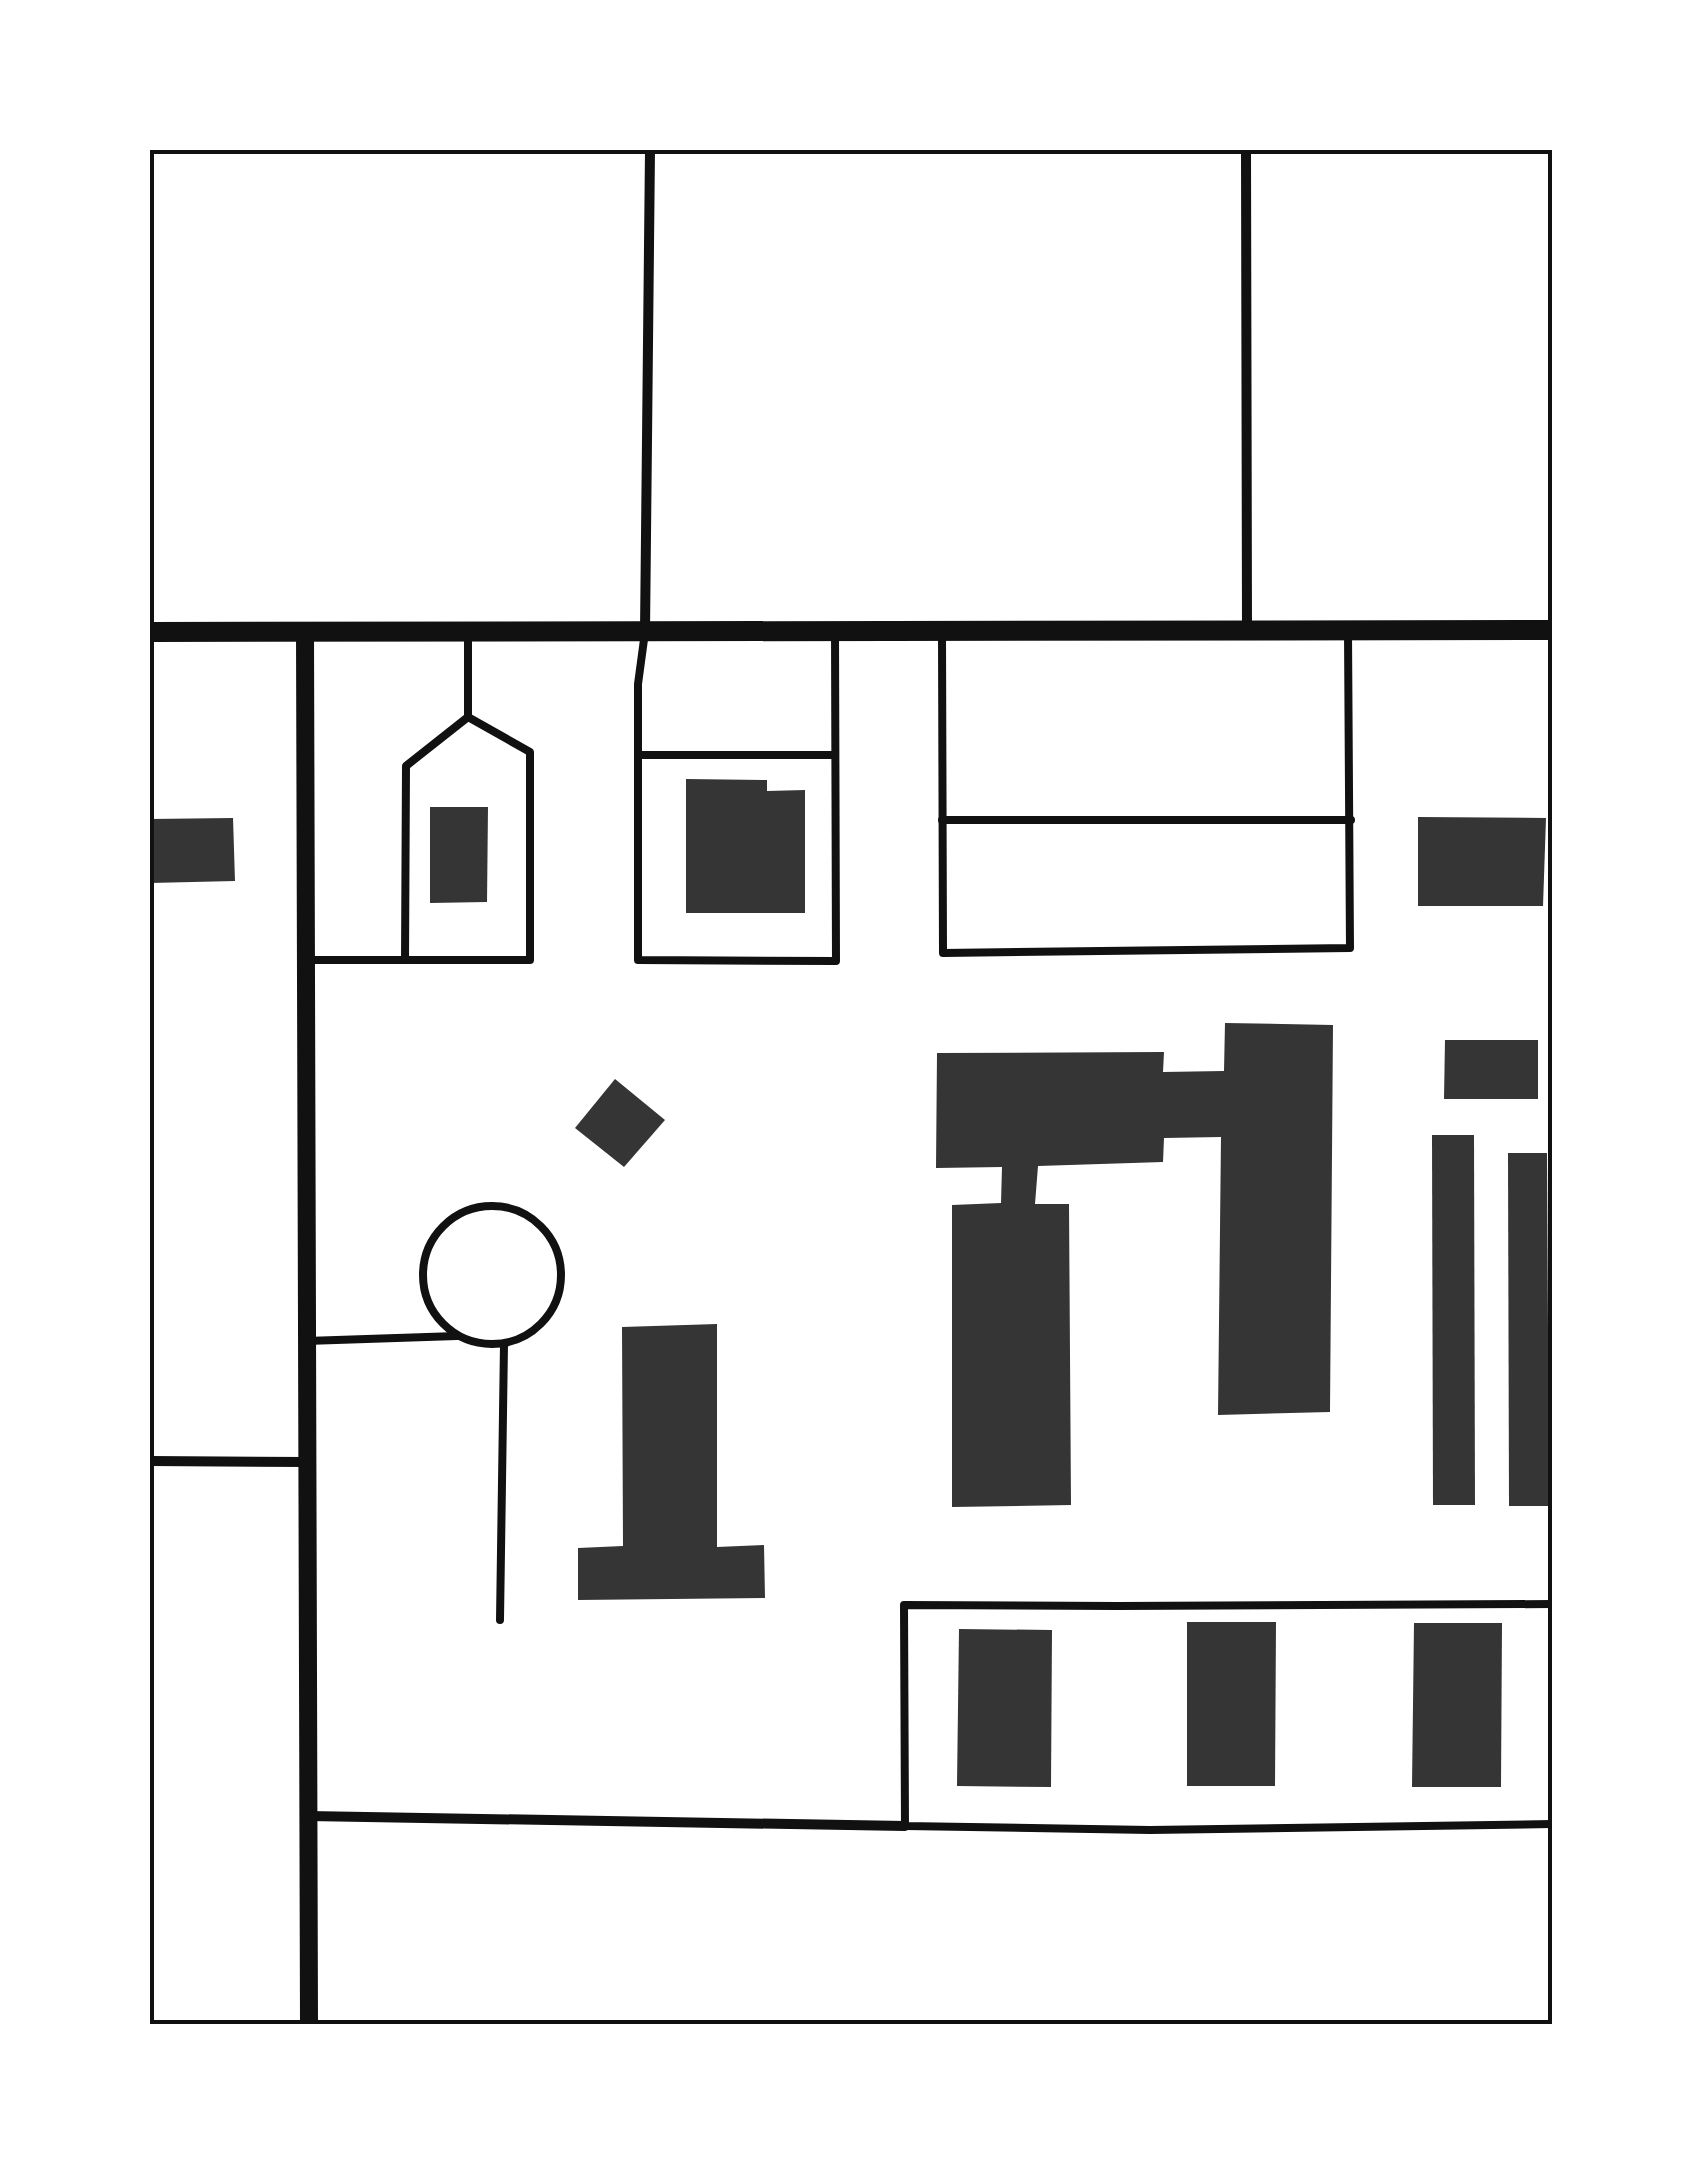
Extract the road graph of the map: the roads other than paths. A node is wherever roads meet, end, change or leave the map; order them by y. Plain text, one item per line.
1 (650, 150) edge
2 (1246, 150) edge
3 (1552, 630) edge
4 (305, 631) junction
5 (942, 631) junction
6 (1248, 631) junction
7 (1348, 631) junction
8 (150, 632) edge
9 (468, 632) junction
10 (645, 632) junction
11 (835, 632) junction
12 (468, 717) junction
13 (835, 754) junction
14 (638, 755) junction
15 (942, 820) junction
16 (1351, 820) junction
17 (304, 960) junction
18 (405, 960) junction
19 (458, 1336) junction
20 (306, 1341) junction
21 (504, 1344) junction
22 (150, 1461) edge
23 (307, 1462) junction
24 (1552, 1604) edge
25 (500, 1620) dead end
26 (308, 1816) junction
27 (1552, 1824) edge
28 (905, 1826) junction
29 (309, 2024) edge

1 - 10 street
2 - 6 street
3 - 7 main road
4 - 8 main road
4 - 9 main road
4 - 17 street
5 - 6 main road
5 - 11 main road
5 - 15 lane
6 - 7 main road
7 - 16 lane
9 - 10 main road
9 - 12 lane
10 - 11 main road
10 - 14 lane
11 - 13 lane
12 - 18 lane
12 - 18 lane
13 - 14 lane
13 - 14 lane
15 - 16 lane
15 - 16 lane
17 - 18 lane
17 - 20 street
19 - 20 lane
19 - 21 lane
19 - 21 lane
20 - 23 street
21 - 25 lane
22 - 23 street
23 - 26 street
24 - 28 lane
26 - 28 street
26 - 29 street
27 - 28 lane

